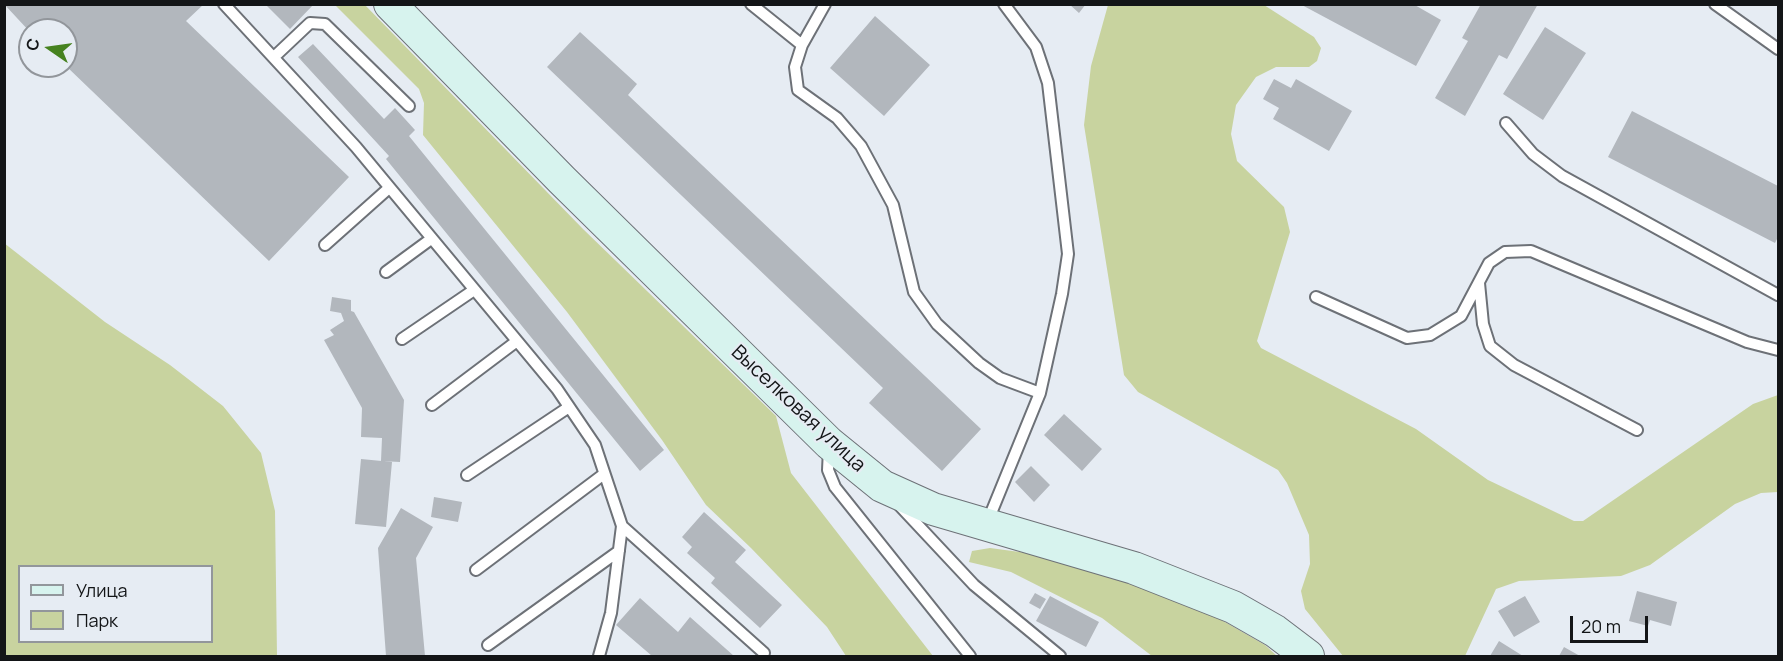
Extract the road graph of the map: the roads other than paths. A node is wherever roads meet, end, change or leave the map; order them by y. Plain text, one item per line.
1 (224, 4) edge
2 (390, 4) edge
3 (751, 4) edge
4 (825, 4) edge
5 (1004, 4) edge
6 (1715, 4) edge
7 (802, 45) junction
8 (1779, 50) edge
9 (274, 57) junction
10 (409, 106) dead end
11 (1506, 123) dead end
12 (390, 188) junction
13 (431, 238) junction
14 (326, 244) dead end
15 (386, 272) dead end
16 (1479, 283) junction
17 (474, 290) junction
18 (1779, 295) edge
19 (1316, 297) dead end
20 (402, 339) dead end
21 (517, 341) junction
22 (1779, 350) edge
23 (1040, 393) junction
24 (432, 405) dead end
25 (569, 407) junction
26 (1637, 430) dead end
27 (829, 443) junction
28 (604, 474) junction
29 (467, 475) dead end
30 (882, 486) junction
31 (622, 526) junction
32 (985, 526) junction
33 (619, 551) junction
34 (476, 570) dead end
35 (488, 645) dead end
36 (764, 653) dead end
37 (599, 657) edge
38 (970, 657) edge
39 (1060, 657) edge
40 (1308, 657) edge

1 - 9 lane
2 - 27 street, Выселковая улица
3 - 7 lane
4 - 7 lane
5 - 23 lane
6 - 8 lane
7 - 23 lane
9 - 10 lane
9 - 12 lane
11 - 18 lane
12 - 13 lane
12 - 14 lane
13 - 15 lane
13 - 17 lane
16 - 19 lane
16 - 22 lane
16 - 26 lane
17 - 20 lane
17 - 21 lane
21 - 24 lane
21 - 25 lane
23 - 32 lane
25 - 28 lane
25 - 29 lane
27 - 30 street, Выселковая улица
27 - 38 lane
28 - 31 lane
28 - 34 lane
30 - 32 street, Выселковая улица
30 - 39 lane
31 - 33 lane
31 - 36 lane
32 - 40 street, Выселковая улица
33 - 35 lane
33 - 37 lane

